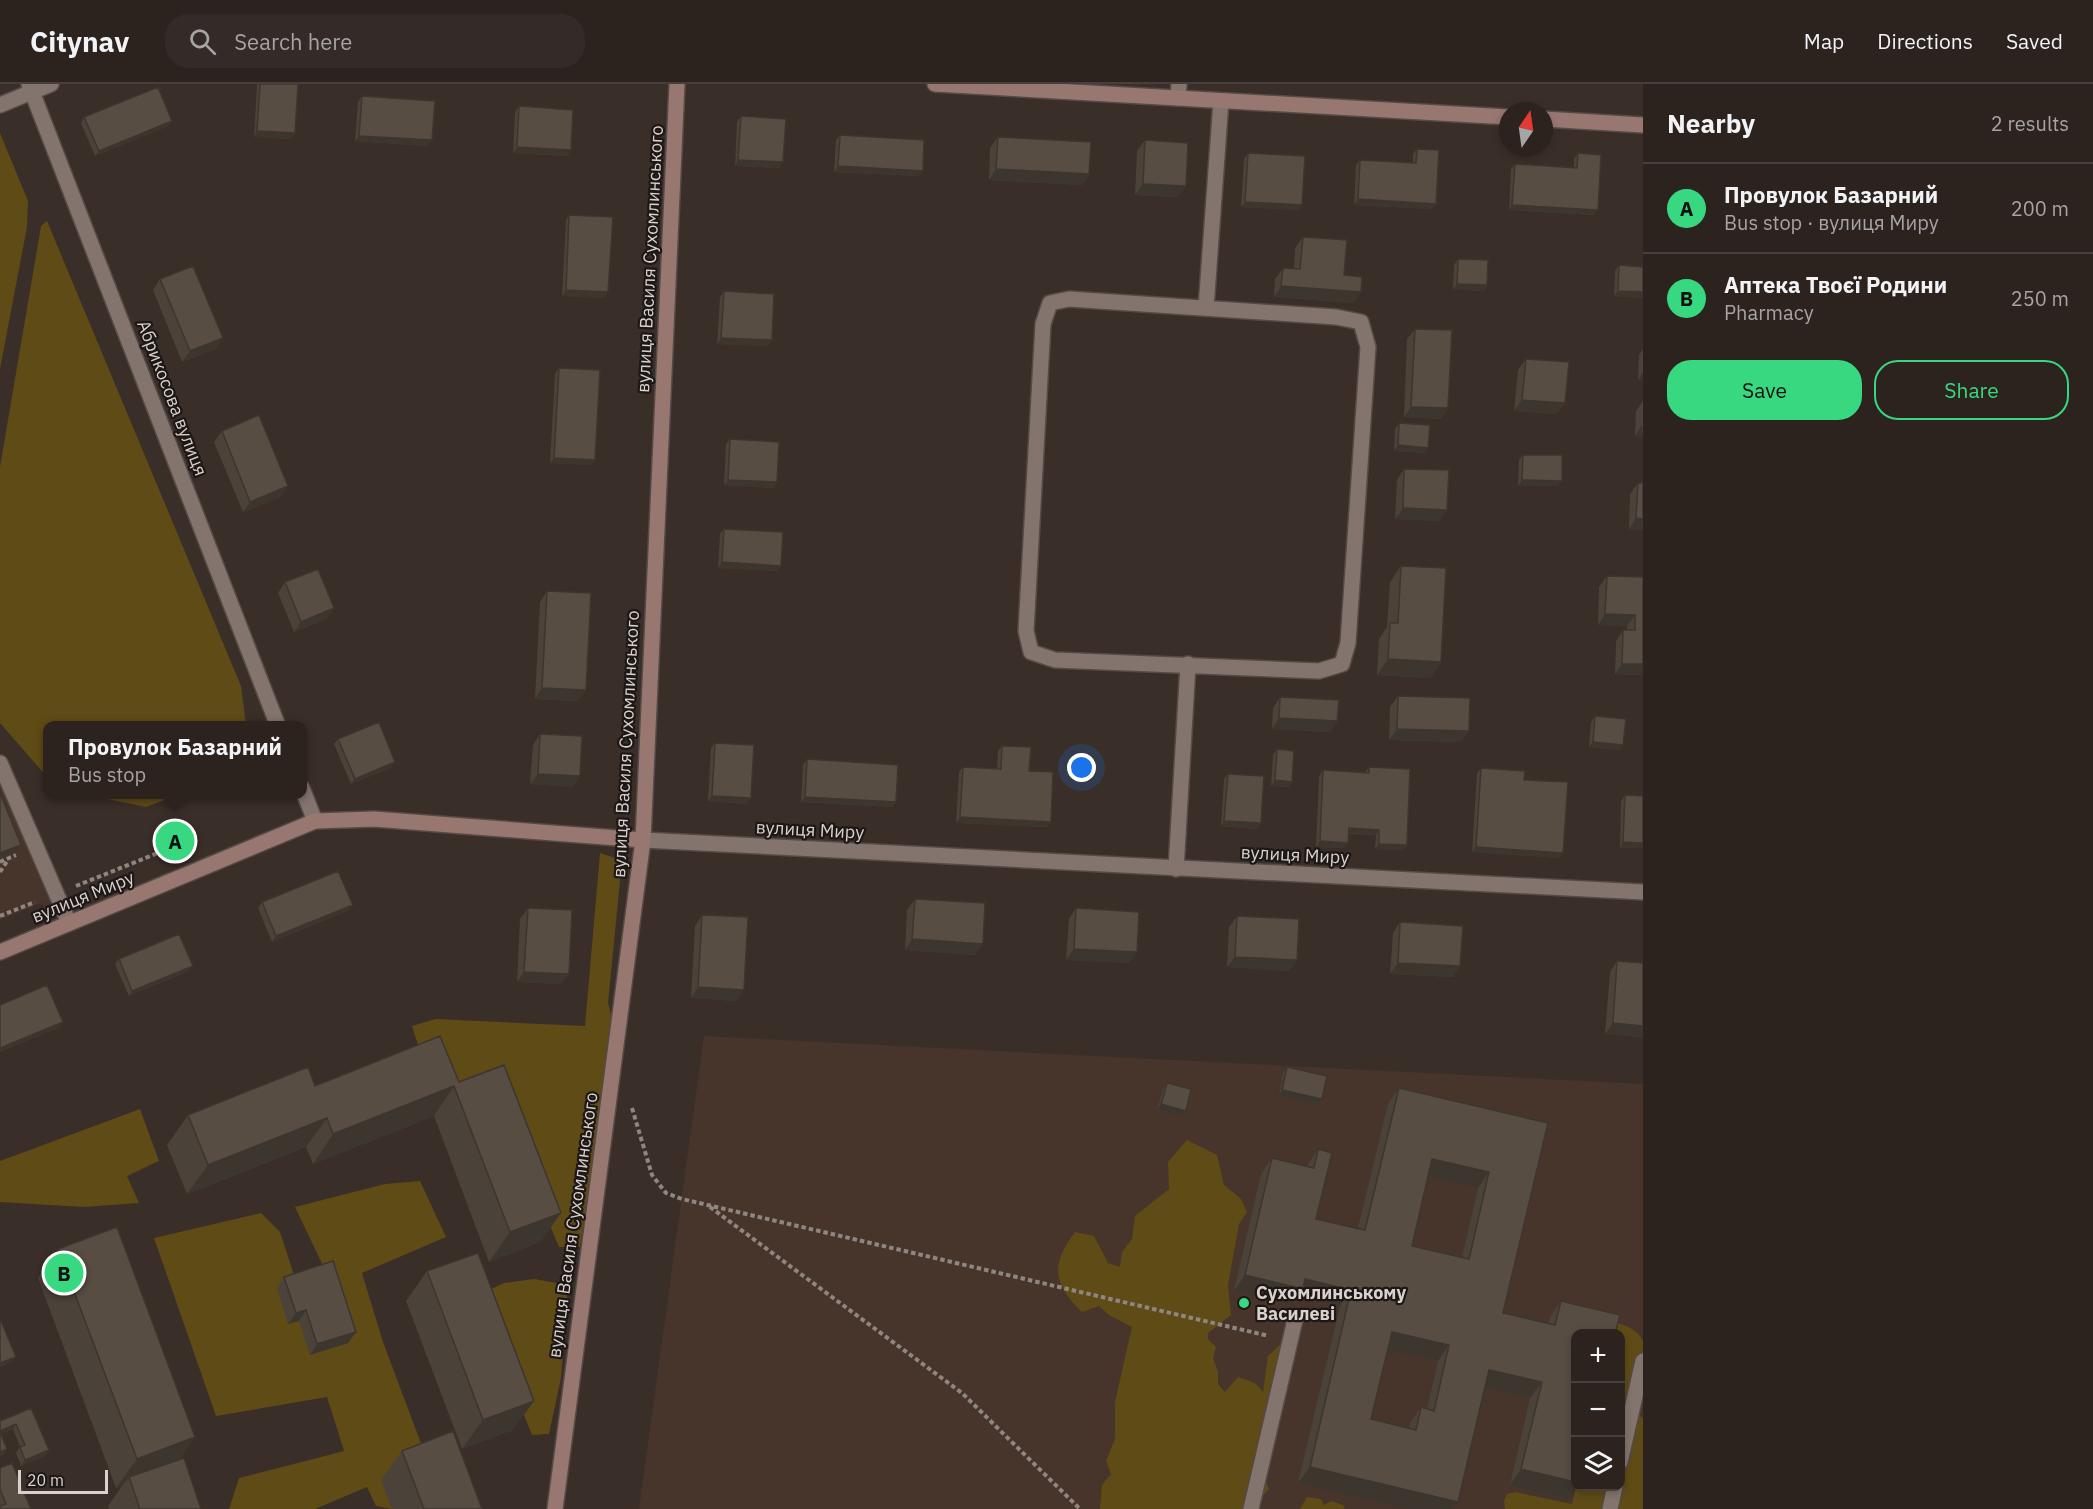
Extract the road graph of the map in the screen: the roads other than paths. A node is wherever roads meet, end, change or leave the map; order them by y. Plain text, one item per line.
1 (51, 84) edge
2 (677, 84) edge
3 (935, 84) edge
4 (31, 88) edge
5 (1084, 88) edge
6 (1179, 91) edge
7 (1221, 100) junction
8 (0, 105) edge
9 (1499, 116) edge
10 (1553, 120) edge
11 (1643, 125) edge
12 (1206, 308) junction
13 (1188, 664) junction
14 (276, 721) edge
15 (0, 763) edge
16 (307, 799) edge
17 (315, 821) junction
18 (643, 840) junction
19 (1176, 869) junction
20 (1643, 892) edge
21 (69, 923) junction
22 (0, 952) edge
23 (1295, 1320) dead end
24 (1643, 1361) edge
25 (1625, 1440) edge
26 (1614, 1491) edge
27 (555, 1509) edge
28 (1251, 1509) edge
29 (1610, 1509) edge

1 - 4 street
2 - 18 street, вулиця Василя Сухомлинського
3 - 5 street
4 - 8 street
4 - 14 street, Абрикосова вулиця
5 - 6 street
6 - 7 street
7 - 9 street
7 - 12 street
10 - 11 street
12 - 13 street
12 - 13 street
13 - 19 street
15 - 21 street
16 - 17 street
17 - 18 street, вулиця Миру
17 - 21 street, вулиця Миру
18 - 19 street, вулиця Миру
18 - 27 street, вулиця Василя Сухомлинського
19 - 20 street, вулиця Миру
21 - 22 street, вулиця Миру
23 - 28 street
24 - 25 street
26 - 29 street

